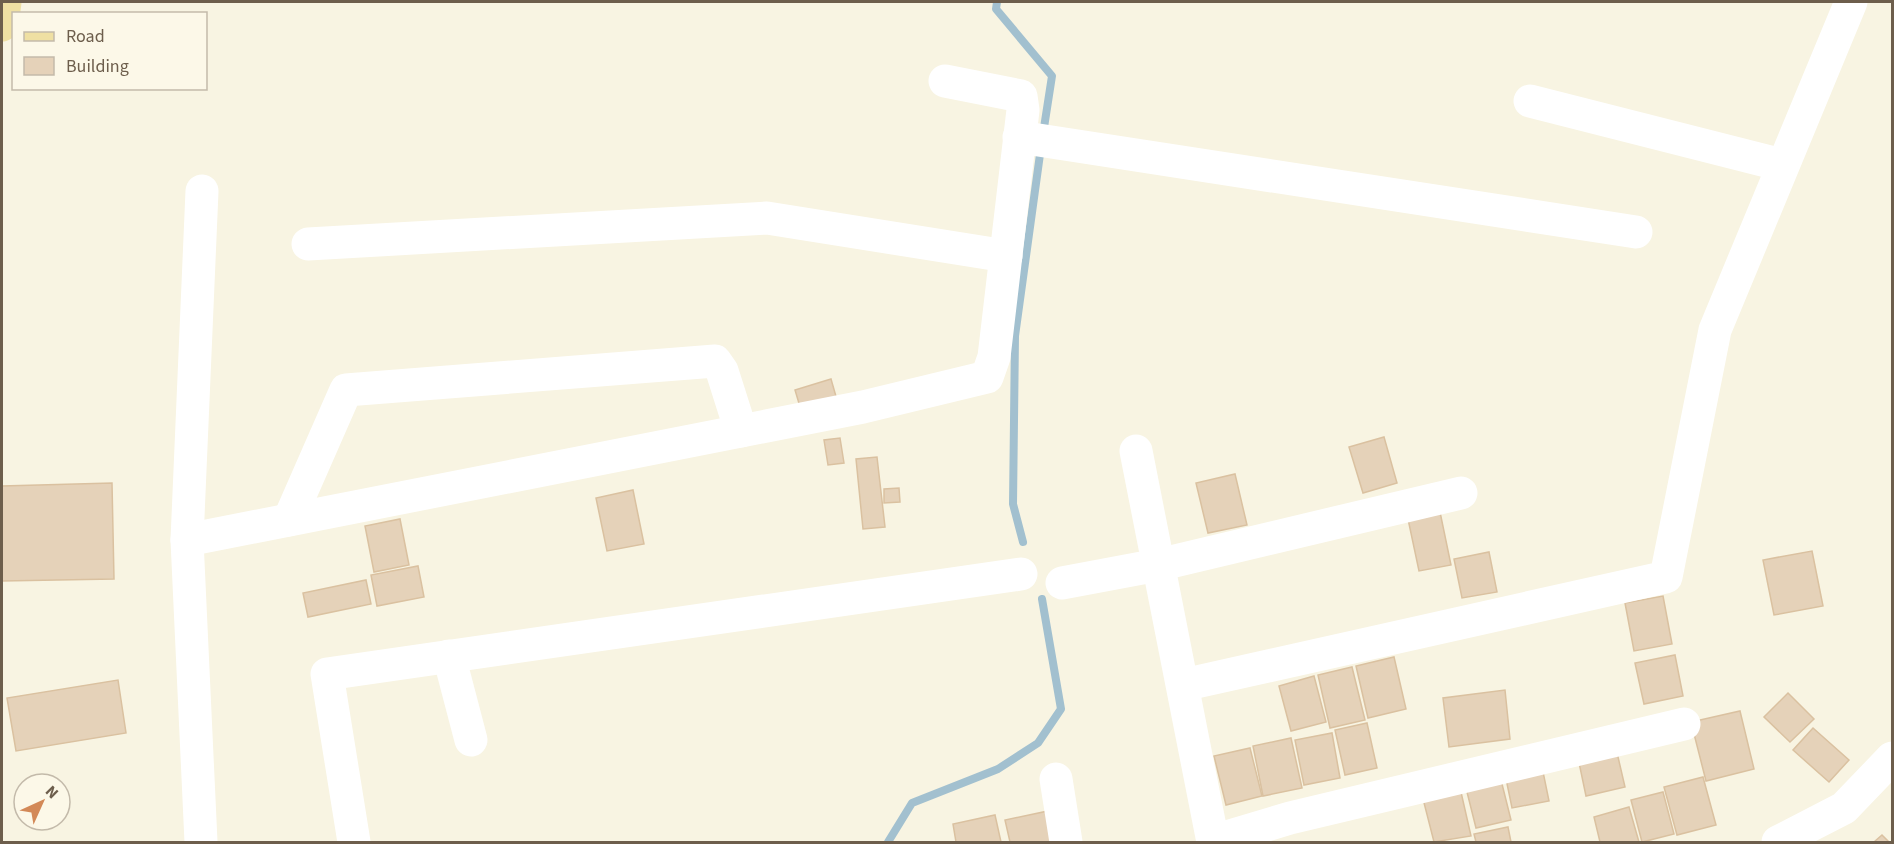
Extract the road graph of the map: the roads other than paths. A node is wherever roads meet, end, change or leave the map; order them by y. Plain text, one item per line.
1 (5, 2) edge
2 (1841, 4) edge
3 (2, 25) edge
4 (945, 81) dead end
5 (1530, 101) dead end
6 (1021, 137) junction
7 (1782, 165) junction
8 (202, 191) dead end
9 (1636, 232) dead end
10 (308, 244) dead end
11 (1006, 256) junction
12 (741, 431) junction
13 (1136, 451) dead end
14 (1461, 493) dead end
15 (289, 520) junction
16 (187, 540) junction
17 (1158, 565) junction
18 (1021, 574) dead end
19 (1062, 583) dead end
20 (449, 656) junction
21 (1183, 685) junction
22 (1684, 724) dead end
23 (471, 740) dead end
24 (1893, 758) edge
25 (1056, 779) dead end
26 (1213, 842) edge
27 (201, 843) edge
28 (354, 843) edge
29 (1065, 843) edge
30 (1778, 843) edge

1 - 3 main road
2 - 7 street
4 - 6 street
5 - 7 street
6 - 9 street
6 - 11 street
7 - 21 street
8 - 16 street
10 - 11 street
11 - 12 street
12 - 15 street
12 - 15 street
13 - 17 street
14 - 17 street
15 - 16 street
16 - 27 street
17 - 19 street
17 - 21 street
18 - 20 street
20 - 23 street
20 - 28 street
21 - 26 street
22 - 26 street
24 - 30 street
25 - 29 street

